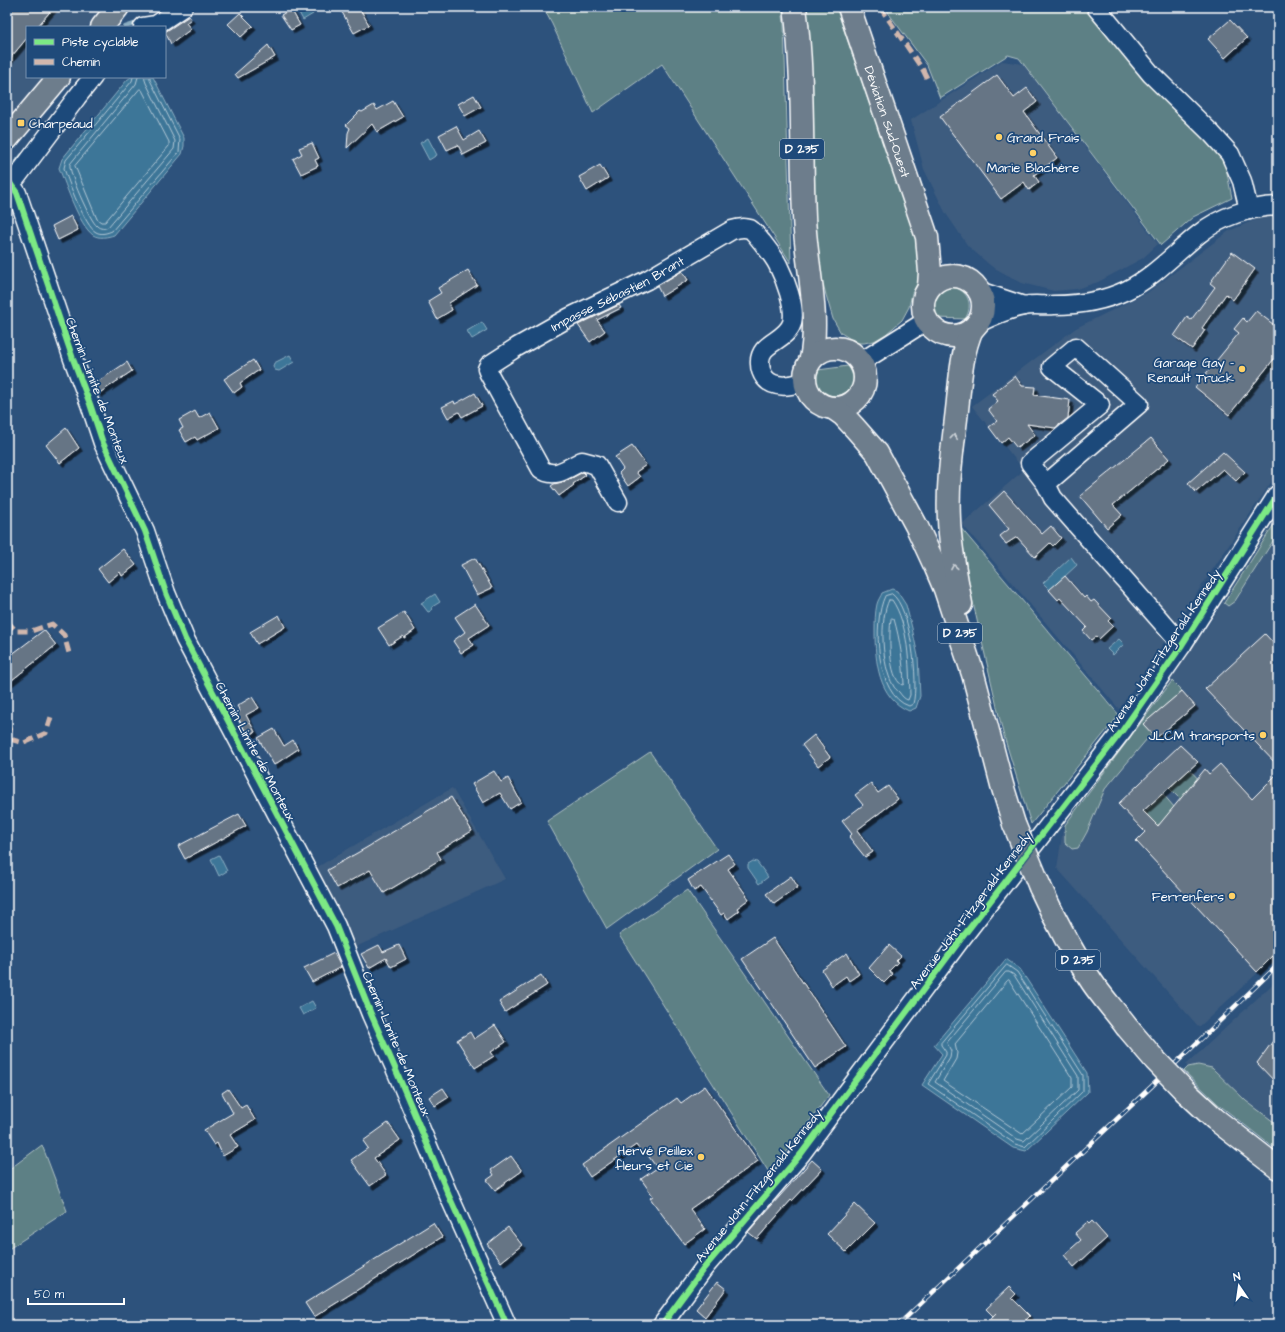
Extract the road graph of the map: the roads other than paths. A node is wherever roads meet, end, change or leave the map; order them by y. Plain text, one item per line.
1 (118, 7) edge
2 (183, 7) edge
3 (795, 7) edge
4 (849, 7) edge
5 (1096, 7) edge
6 (103, 26) edge
7 (150, 26) edge
8 (58, 78) edge
9 (92, 78) edge
10 (10, 136) edge
11 (8, 180) edge
12 (1278, 206) edge
13 (1249, 210) junction
14 (927, 236) junction
15 (961, 276) junction
16 (929, 286) junction
17 (813, 291) junction
18 (979, 291) junction
19 (1024, 306) junction
20 (926, 321) junction
21 (975, 326) junction
22 (842, 349) junction
23 (811, 359) junction
24 (861, 362) junction
25 (805, 382) junction
26 (862, 392) junction
27 (833, 408) junction
28 (876, 453) junction
29 (1046, 484) junction
30 (1278, 494) edge
31 (618, 502) dead end
32 (1182, 645) junction
33 (973, 674) junction
34 (1278, 1168) edge
35 (507, 1325) edge
36 (662, 1325) edge

1 - 6 main road
2 - 7 street
3 - 17 main road, D 235
4 - 14 main road, Déviation Sud-Ouest
5 - 13 street
8 - 10 main road
9 - 11 street
11 - 35 street, Chemin Limite de Monteux
12 - 13 street
13 - 19 street
14 - 15 main road
14 - 16 main road
15 - 16 main road
15 - 18 main road
16 - 20 main road
17 - 22 main road, D 235
17 - 23 main road, D 235
18 - 19 street
18 - 21 main road
19 - 21 street
20 - 21 main road
20 - 24 street
33 -> 21 main road
22 - 23 main road
22 - 24 main road
23 - 25 main road
24 - 26 main road
25 - 27 main road
25 - 31 street, Impasse Sébastien Brant
26 - 27 main road
26 - 28 main road, D 235
27 - 28 main road, D 235
28 - 33 main road, D 235
29 - 29 street
29 - 32 street
30 - 32 street, Avenue John Fitzgerald Kennedy
32 - 36 street, Avenue John Fitzgerald Kennedy
33 - 34 main road, D 235, bridge

